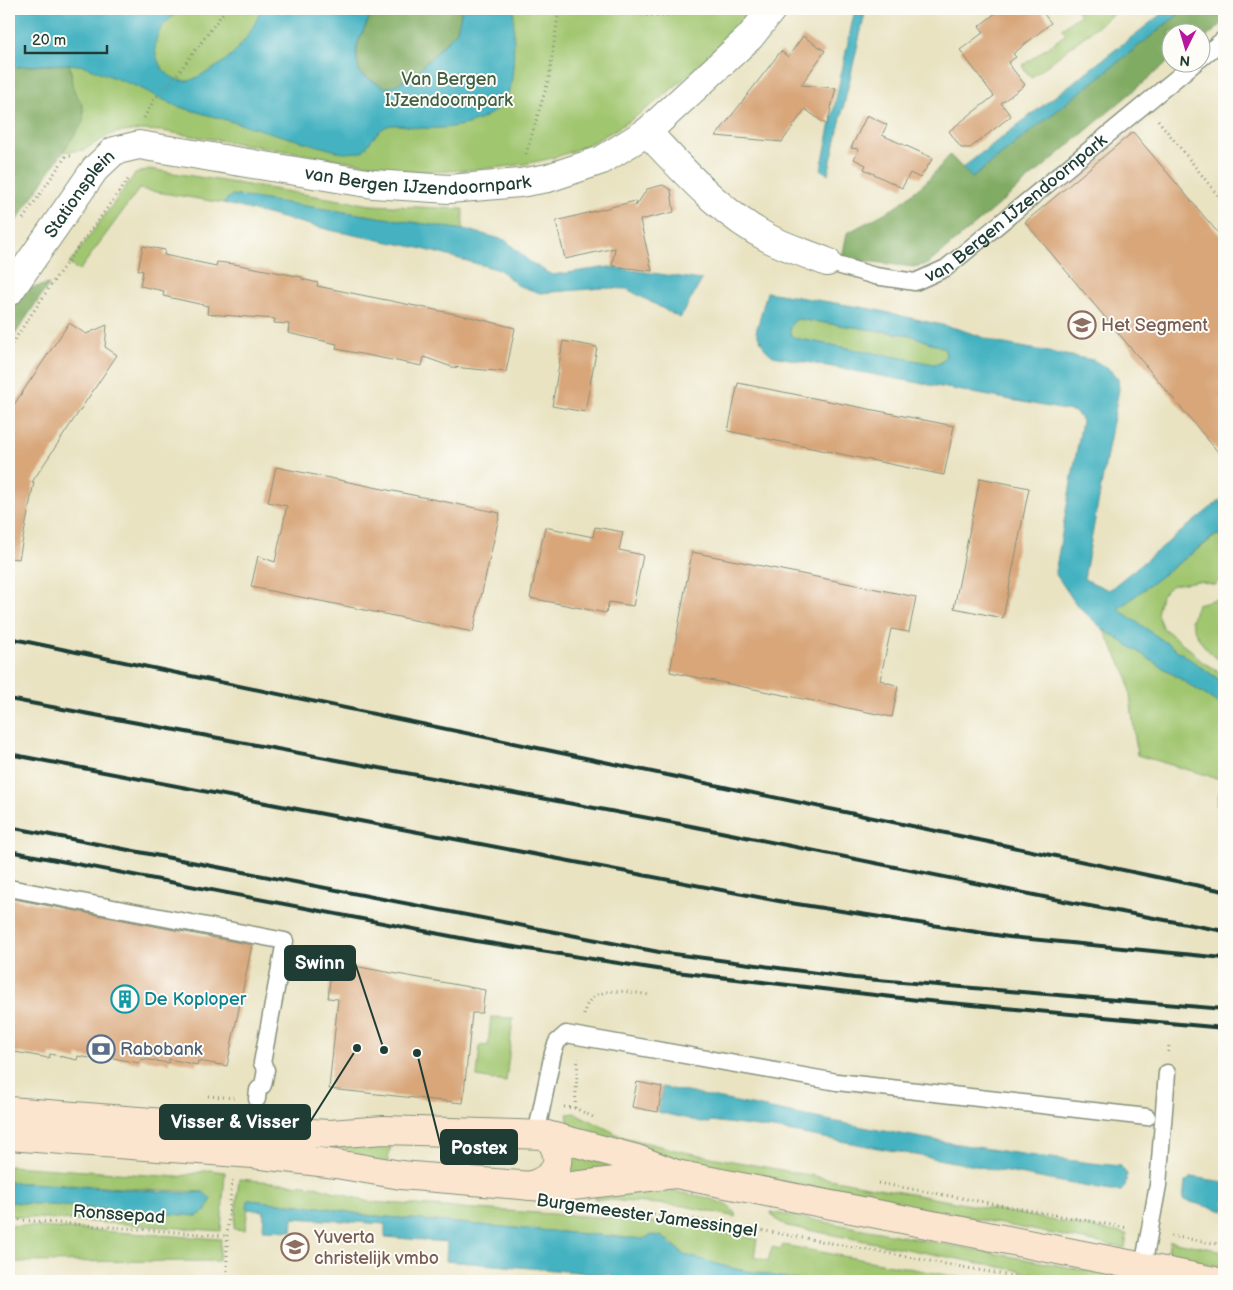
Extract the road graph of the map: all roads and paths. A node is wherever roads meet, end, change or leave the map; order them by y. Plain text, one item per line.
1 (226, 9) edge
2 (559, 9) edge
3 (607, 9) edge
4 (700, 9) edge
5 (772, 9) edge
6 (1224, 40) edge
7 (1210, 51) edge
8 (1184, 72) edge
9 (154, 100) dead end
10 (1145, 104) junction
11 (647, 132) junction
12 (178, 152) joint
13 (131, 175) dead end
14 (520, 183) junction
15 (1224, 203) edge
16 (827, 262) joint
17 (9, 292) edge
18 (9, 348) edge
19 (9, 888) edge
20 (1167, 1073) dead end
21 (258, 1094) dead end
22 (9, 1111) edge
23 (1147, 1117) dead end
24 (414, 1131) junction
25 (542, 1135) junction
26 (9, 1136) edge
27 (237, 1153) junction
28 (676, 1174) junction
29 (401, 1175) junction
30 (530, 1186) junction
31 (617, 1210) dead end
32 (9, 1219) edge
33 (227, 1236) junction
34 (1143, 1267) junction
35 (227, 1281) edge
36 (1039, 1281) edge
37 (1214, 1281) edge

1 - 9 path
2 - 14 path
3 - 4 path
5 - 11 street, van Bergen IJzendoornpark
6 - 7 lane
8 - 10 lane, van Bergen IJzendoornpark
10 - 15 path
10 - 16 lane, van Bergen IJzendoornpark
11 - 14 street, van Bergen IJzendoornpark
11 - 16 street, van Bergen IJzendoornpark
12 - 14 street, van Bergen IJzendoornpark
12 - 17 street, Stationsplein
13 - 18 path
19 - 21 lane
20 - 34 lane
22 - 24 main road, Burgemeester Jamessingel
23 - 25 lane
24 - 25 main road, Burgemeester Jamessingel
24 - 29 main road
25 - 28 main road, Burgemeester Jamessingel
25 - 30 main road
26 - 27 main road, Burgemeester Jamessingel
27 - 29 main road, Burgemeester Jamessingel
27 - 33 path
28 - 30 main road, Burgemeester Jamessingel
28 - 34 main road, Burgemeester Jamessingel
29 - 30 main road, Burgemeester Jamessingel
31 - 36 path, Burgemeester Jamessingel
32 - 33 path, Ronssepad
33 - 35 path
34 - 37 main road, Burgemeester Jamessingel

